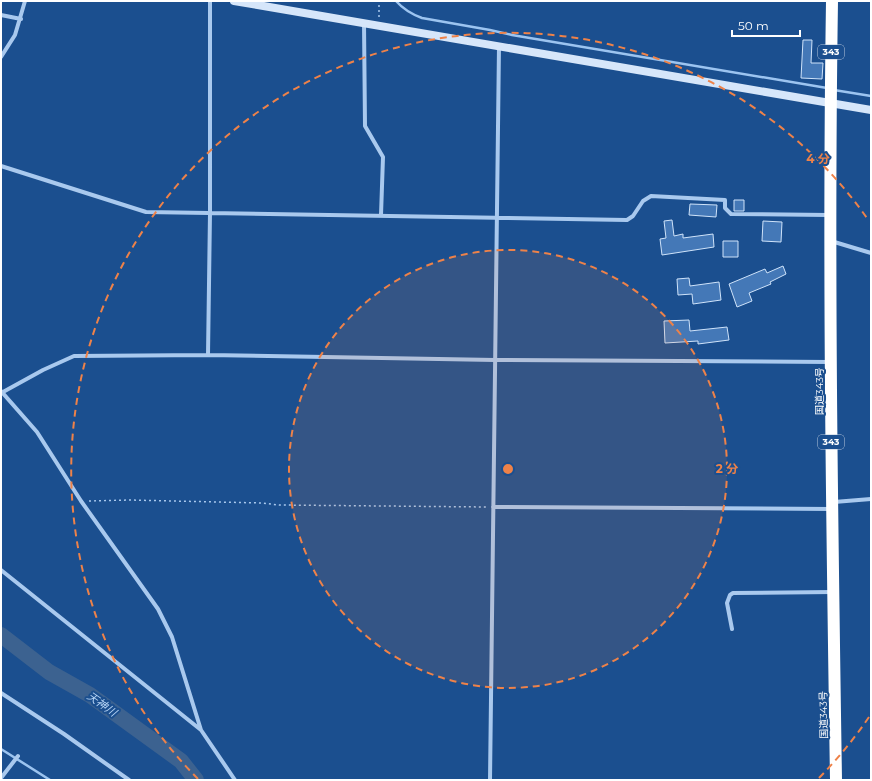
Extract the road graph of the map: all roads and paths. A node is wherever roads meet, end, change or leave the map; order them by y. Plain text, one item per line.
1 (25, 1) edge
2 (210, 1) edge
3 (234, 1) edge
4 (379, 1) edge
5 (832, 1) edge
6 (1, 15) edge
7 (21, 19) junction
8 (364, 23) junction
9 (379, 25) junction
10 (499, 46) junction
11 (1, 57) edge
12 (830, 103) junction
13 (871, 110) edge
14 (1, 166) edge
15 (210, 213) junction
16 (831, 215) junction
17 (381, 216) junction
18 (497, 217) junction
19 (831, 241) junction
20 (871, 253) edge
21 (208, 355) junction
22 (495, 360) junction
23 (830, 362) junction
24 (2, 391) edge
25 (871, 499) edge
26 (81, 501) junction
27 (831, 506) junction
28 (493, 507) junction
29 (1, 570) edge
30 (833, 592) junction
31 (732, 629) dead end
32 (1, 693) edge
33 (201, 730) junction
34 (18, 756) dead end
35 (1, 778) edge
36 (129, 780) edge
37 (235, 780) edge
38 (490, 780) edge
39 (836, 780) edge

1 - 7 street
2 - 15 street
3 - 8 street
4 - 9 path
5 - 12 highway, 国道343号 / 343
6 - 7 street
7 - 11 street
8 - 9 street
8 - 17 street
9 - 10 street
10 - 12 street
10 - 18 street
12 - 13 street
12 - 16 highway, 国道343号 / 343
14 - 15 street
15 - 17 street
15 - 21 street
16 - 18 street
16 - 19 highway, 国道343号 / 343
17 - 18 street
18 - 22 street
19 - 20 street
19 - 23 highway, 国道343号 / 343
21 - 22 street
21 - 24 street
22 - 23 street
22 - 28 street
23 - 27 highway, 国道343号 / 343
24 - 26 street
25 - 27 street
26 - 28 path
26 - 33 street
27 - 28 street
27 - 30 highway, 国道343号 / 343
28 - 38 street
29 - 33 street
30 - 31 street
30 - 39 highway, 国道343号 / 343
32 - 36 street
33 - 37 street
34 - 35 street

